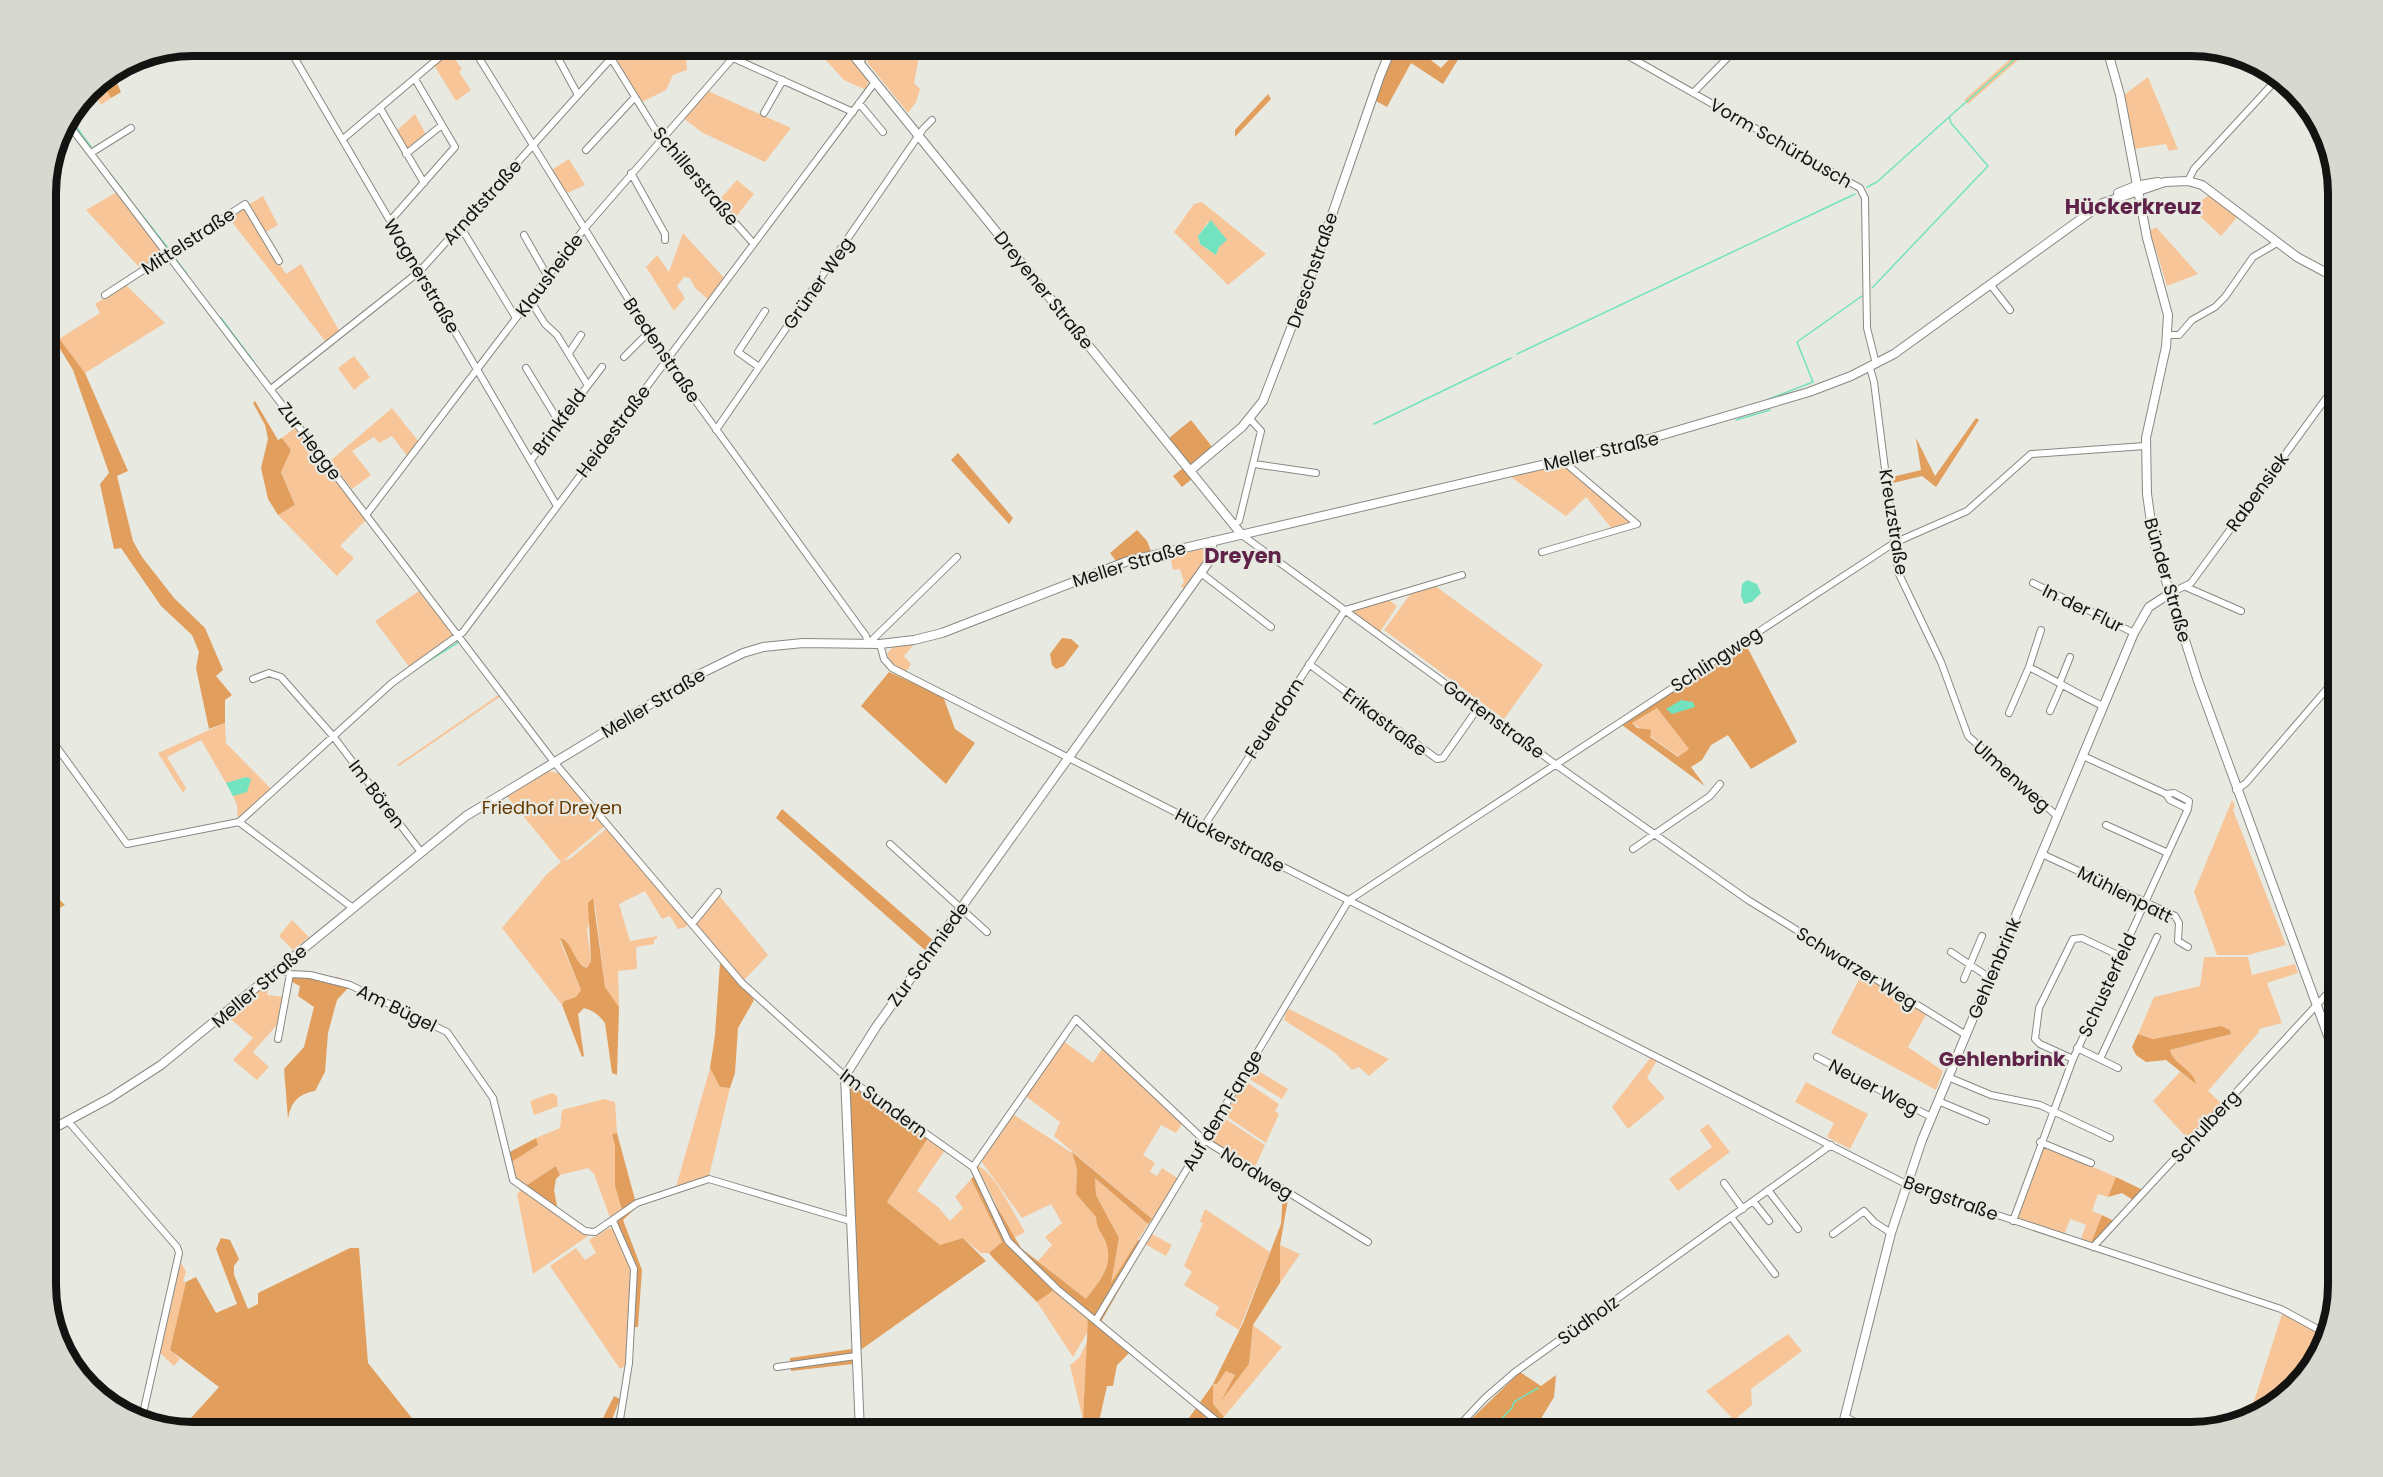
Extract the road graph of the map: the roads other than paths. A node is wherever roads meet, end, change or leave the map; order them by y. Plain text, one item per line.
1 (294, 56) edge
2 (441, 56) edge
3 (478, 56) edge
4 (557, 56) edge
5 (729, 56) edge
6 (854, 56) edge
7 (863, 56) edge
8 (1389, 56) edge
9 (1628, 56) edge
10 (1729, 56) edge
11 (2109, 56) edge
12 (611, 58) joint
13 (733, 58) junction
14 (860, 64) junction
15 (415, 79) junction
16 (783, 80) junction
17 (875, 82) junction
18 (2273, 83) edge
19 (1693, 93) junction
20 (578, 95) junction
21 (635, 97) junction
22 (859, 103) junction
23 (380, 108) junction
24 (853, 112) junction
25 (764, 113) dead end
26 (932, 120) dead end
27 (442, 125) junction
28 (72, 128) edge
29 (131, 128) dead end
30 (883, 132) dead end
31 (919, 136) junction
32 (343, 139) junction
33 (661, 139) junction
34 (533, 145) junction
35 (586, 150) dead end
36 (91, 153) junction
37 (406, 154) junction
38 (631, 174) junction
39 (2188, 181) junction
40 (424, 183) junction
41 (2136, 189) junction
42 (390, 221) junction
43 (460, 225) junction
44 (584, 229) junction
45 (524, 235) dead end
46 (665, 240) dead end
47 (753, 243) junction
48 (2277, 243) junction
49 (169, 254) junction
50 (279, 261) dead end
51 (420, 271) junction
52 (2327, 273) edge
53 (548, 277) junction
54 (1990, 284) junction
55 (105, 295) dead end
56 (530, 300) junction
57 (2010, 310) dead end
58 (765, 311) dead end
59 (516, 318) junction
60 (648, 333) junction
61 (581, 335) dead end
62 (2168, 335) junction
63 (569, 353) junction
64 (624, 357) dead end
65 (666, 360) junction
66 (1873, 366) junction
67 (602, 367) dead end
68 (759, 367) junction
69 (526, 368) dead end
70 (477, 369) junction
71 (587, 384) junction
72 (271, 389) junction
73 (2327, 397) edge
74 (1250, 419) junction
75 (559, 422) junction
76 (716, 430) junction
77 (2145, 446) junction
78 (531, 460) junction
79 (1562, 460) junction
80 (1254, 464) junction
81 (1191, 470) junction
82 (1316, 473) dead end
83 (557, 506) junction
84 (366, 515) junction
85 (1234, 525) junction
86 (1242, 535) junction
87 (1213, 541) junction
88 (1894, 543) junction
89 (1542, 552) dead end
90 (957, 556) dead end
91 (1201, 573) junction
92 (1462, 575) dead end
93 (2032, 583) dead end
94 (2186, 587) junction
95 (2169, 594) junction
96 (1345, 610) junction
97 (2241, 611) dead end
98 (1271, 627) dead end
99 (2041, 630) dead end
100 (2134, 633) junction
101 (460, 636) junction
102 (868, 644) junction
103 (880, 644) junction
104 (2070, 657) dead end
105 (1309, 664) junction
106 (2029, 667) junction
107 (253, 679) dead end
108 (2060, 684) junction
109 (2327, 688) edge
110 (2103, 706) junction
111 (1478, 708) junction
112 (2050, 711) dead end
113 (2009, 713) dead end
114 (333, 736) junction
115 (1968, 736) joint
116 (56, 746) edge
117 (2083, 756) junction
118 (1068, 757) junction
119 (554, 762) junction
120 (1555, 764) junction
121 (1720, 784) dead end
122 (2236, 790) junction
123 (2057, 816) junction
124 (239, 822) junction
125 (2106, 825) dead end
126 (1204, 826) junction
127 (1653, 832) junction
128 (890, 844) dead end
129 (1633, 849) dead end
130 (422, 852) junction
131 (2168, 853) junction
132 (2042, 854) junction
133 (718, 892) dead end
134 (1349, 900) junction
135 (1748, 900) joint
136 (2145, 903) junction
137 (962, 907) junction
138 (353, 908) junction
139 (692, 924) junction
140 (987, 932) dead end
141 (1982, 936) dead end
142 (2157, 938) dead end
143 (2188, 947) dead end
144 (1951, 952) dead end
145 (2120, 956) junction
146 (1970, 965) junction
147 (280, 969) junction
148 (290, 974) junction
149 (1990, 978) junction
150 (1964, 979) dead end
151 (2328, 993) edge
152 (2316, 1005) junction
153 (1593, 1024) joint
154 (1966, 1035) junction
155 (2328, 1036) edge
156 (278, 1039) dead end
157 (2077, 1048) junction
158 (1817, 1057) dead end
159 (2073, 1059) junction
160 (2100, 1059) junction
161 (2118, 1068) dead end
162 (845, 1076) junction
163 (1948, 1077) junction
164 (1938, 1101) junction
165 (2052, 1110) junction
166 (1931, 1117) junction
167 (68, 1121) junction
168 (1986, 1121) dead end
169 (56, 1127) edge
170 (2110, 1138) dead end
171 (1204, 1140) junction
172 (2040, 1142) junction
173 (1831, 1145) junction
174 (2091, 1163) dead end
175 (973, 1167) junction
176 (1724, 1182) dead end
177 (1907, 1183) junction
178 (1768, 1190) junction
179 (1753, 1201) junction
180 (1743, 1209) junction
181 (1731, 1217) junction
182 (614, 1221) junction
183 (850, 1221) junction
184 (1768, 1221) dead end
185 (2013, 1221) junction
186 (1798, 1229) dead end
187 (1891, 1233) junction
188 (1833, 1234) dead end
189 (1368, 1242) dead end
190 (2093, 1247) junction
191 (1775, 1275) dead end
192 (1096, 1320) junction
193 (2319, 1330) edge
194 (856, 1356) junction
195 (777, 1367) dead end
196 (143, 1412) edge
197 (1845, 1417) junction
198 (620, 1421) edge
199 (859, 1421) edge
200 (1217, 1421) edge
201 (1463, 1421) edge
202 (1844, 1421) edge
203 (1853, 1421) edge

1 - 32 street, Wagnerstraße
2 - 15 street
3 - 34 street, Bredenstraße
4 - 20 street
5 - 13 street
6 - 14 main road, Dreyener Straße
7 - 14 street
8 - 74 main road, Dreschstraße
9 - 19 street, Vorm Schürbusch
10 - 19 street
11 - 41 main road, Bünder Straße
12 - 20 street, Arndtstraße
12 - 21 street, Schillerstraße
13 - 16 street
13 - 33 street, Klausheide
14 - 17 main road, Dreyener Straße
15 - 23 street
15 - 27 street
16 - 24 street
16 - 25 street
17 - 22 street, Heidestraße
17 - 31 main road, Dreyener Straße
18 - 39 street
19 - 66 street, Vorm Schürbusch
20 - 34 street, Arndtstraße
21 - 33 street, Schillerstraße
21 - 35 street
22 - 24 street, Heidestraße
22 - 30 street
23 - 32 street
23 - 37 street
24 - 47 street, Heidestraße
26 - 31 street, Grüner Weg
27 - 37 street
27 - 40 street
28 - 36 street, Zur Hegge
29 - 36 street
31 - 68 street, Grüner Weg
31 - 81 main road, Dreyener Straße
32 - 42 street, Wagnerstraße
33 - 38 street, Klausheide
33 - 47 street, Schillerstraße
34 - 43 street, Arndtstraße
34 - 44 street, Bredenstraße
36 - 49 street, Zur Hegge
37 - 40 street
38 - 44 street, Klausheide
38 - 46 street
39 - 41 main road, Meller Straße
39 - 48 main road, Meller Straße
40 - 42 street
41 - 54 main road, Meller Straße
41 - 62 main road, Bünder Straße
42 - 51 street, Wagnerstraße
43 - 51 street, Arndtstraße
43 - 59 street
44 - 53 street, Klausheide
44 - 60 street, Bredenstraße
45 - 53 street
47 - 65 street, Heidestraße
48 - 52 main road, Meller Straße
48 - 62 street
49 - 50 street, Mittelstraße
49 - 55 street, Mittelstraße
49 - 72 street, Zur Hegge
51 - 70 street, Wagnerstraße
51 - 72 street, Arndtstraße
53 - 56 street, Klausheide
54 - 57 street
54 - 66 main road, Meller Straße
56 - 59 street, Klausheide
56 - 63 street, Brinkfeld
58 - 68 street
59 - 70 street, Klausheide
60 - 64 street
60 - 65 street, Bredenstraße
61 - 63 street
62 - 77 main road, Bünder Straße
63 - 71 street, Brinkfeld
65 - 76 street, Bredenstraße
65 - 83 street, Heidestraße
66 - 79 main road, Meller Straße
66 - 88 street, Kreuzstraße
67 - 71 street, Brinkfeld
68 - 76 street, Grüner Weg
69 - 75 street
70 - 78 street, Wagnerstraße
70 - 84 street, Klausheide
71 - 75 street, Brinkfeld
72 - 84 street, Zur Hegge
73 - 94 street, Rabensiek
74 - 80 street
74 - 81 main road, Dreschstraße
75 - 78 street, Brinkfeld
76 - 102 street, Bredenstraße
77 - 88 street, Schlingweg
77 - 95 main road, Bünder Straße
78 - 83 street, Wagnerstraße
79 - 86 main road, Meller Straße
79 - 89 street
80 - 82 street
80 - 85 street
81 - 85 main road, Dreyener Straße
83 - 101 street, Heidestraße
84 - 101 street, Zur Hegge
85 - 86 main road, Dreyener Straße
86 - 87 main road, Meller Straße
86 - 96 street, Gartenstraße
87 - 91 main road, Zur Schmiede
87 - 103 main road, Meller Straße
88 - 115 street, Kreuzstraße
88 - 120 street, Schlingweg
90 - 102 street
91 - 98 street
91 - 118 main road, Zur Schmiede
92 - 96 street
93 - 100 street, In der Flur
94 - 95 street
94 - 97 street
95 - 100 main road, Gehlenbrink
95 - 122 main road, Bünder Straße
96 - 105 street, Feuerdorn
96 - 111 street, Gartenstraße
99 - 106 street
100 - 110 main road, Gehlenbrink
101 - 114 street, Heidestraße
101 - 119 street, Zur Hegge
102 - 103 main road, Meller Straße
102 - 119 main road, Meller Straße
103 - 118 street, Hückerstraße
104 - 108 street
105 - 111 street, Erikastraße
105 - 126 street, Feuerdorn
106 - 108 street
106 - 113 street
107 - 114 street, Im Bören
108 - 110 street
108 - 112 street
109 - 122 street
110 - 117 main road, Gehlenbrink
111 - 120 street, Gartenstraße
114 - 124 street, Heidestraße
114 - 130 street, Im Bören
115 - 123 street, Ulmenweg
116 - 124 street
117 - 123 main road, Gehlenbrink
117 - 131 street, Schusterfeld
118 - 126 street, Hückerstraße
118 - 137 main road, Zur Schmiede
119 - 130 main road, Meller Straße
119 - 139 street, Im Sundern
120 - 127 street, Gartenstraße
120 - 134 street, Schlingweg
121 - 127 street
122 - 152 main road, Bünder Straße
123 - 132 main road, Gehlenbrink
124 - 138 street
125 - 131 street
126 - 134 street, Hückerstraße
127 - 129 street
127 - 135 street, Gartenstraße
128 - 137 street
130 - 138 main road, Meller Straße
131 - 136 street, Schusterfeld
132 - 136 street, Mühlenpatt
132 - 149 main road, Gehlenbrink
133 - 139 street
134 - 153 street, Hückerstraße
134 - 171 street, Auf dem Fange
135 - 154 street, Schwarzer Weg
136 - 143 street, Mühlenpatt
136 - 145 street, Schusterfeld
137 - 140 street
137 - 162 main road, Zur Schmiede
138 - 147 main road, Meller Straße
139 - 162 street, Im Sundern
141 - 146 street
142 - 160 street
144 - 146 street
145 - 157 street, Schusterfeld
145 - 159 street
146 - 149 street
146 - 150 street
147 - 148 street, Am Bügel
147 - 167 main road, Meller Straße
148 - 156 street
148 - 182 street, Am Bügel
149 - 154 main road, Gehlenbrink
151 - 152 street, Schulberg
152 - 155 main road, Bünder Straße
152 - 190 street, Schulberg
153 - 173 street, Bergstraße
154 - 163 main road, Gehlenbrink
157 - 159 street, Schusterfeld
157 - 160 street
158 - 166 street, Neuer Weg
159 - 165 street, Schusterfeld
160 - 161 street
162 - 175 street, Im Sundern
162 - 183 main road
163 - 164 main road, Gehlenbrink
163 - 165 street
164 - 166 main road, Gehlenbrink
164 - 168 street
165 - 170 street
165 - 172 street, Schusterfeld
166 - 177 main road, Gehlenbrink
167 - 169 main road, Meller Straße
167 - 196 street
171 - 175 street, Nordweg
171 - 189 street, Nordweg
171 - 192 street, Auf dem Fange
172 - 174 street
172 - 185 street, Schusterfeld
173 - 177 street, Bergstraße
173 - 178 street, Südholz
175 - 192 street, Im Sundern
176 - 180 street
177 - 185 street, Bergstraße
177 - 187 main road, Gehlenbrink
178 - 179 street, Südholz
178 - 186 street
179 - 180 street, Südholz
179 - 184 street
180 - 181 street, Südholz
181 - 191 street
181 - 201 street, Südholz
182 - 183 street
182 - 198 street
183 - 194 main road
185 - 190 street, Bergstraße
187 - 188 street
187 - 197 main road, Gehlenbrink
190 - 193 street, Bergstraße
192 - 200 street, Im Sundern
194 - 195 street
194 - 199 main road
197 - 202 main road, Gehlenbrink
197 - 203 street

